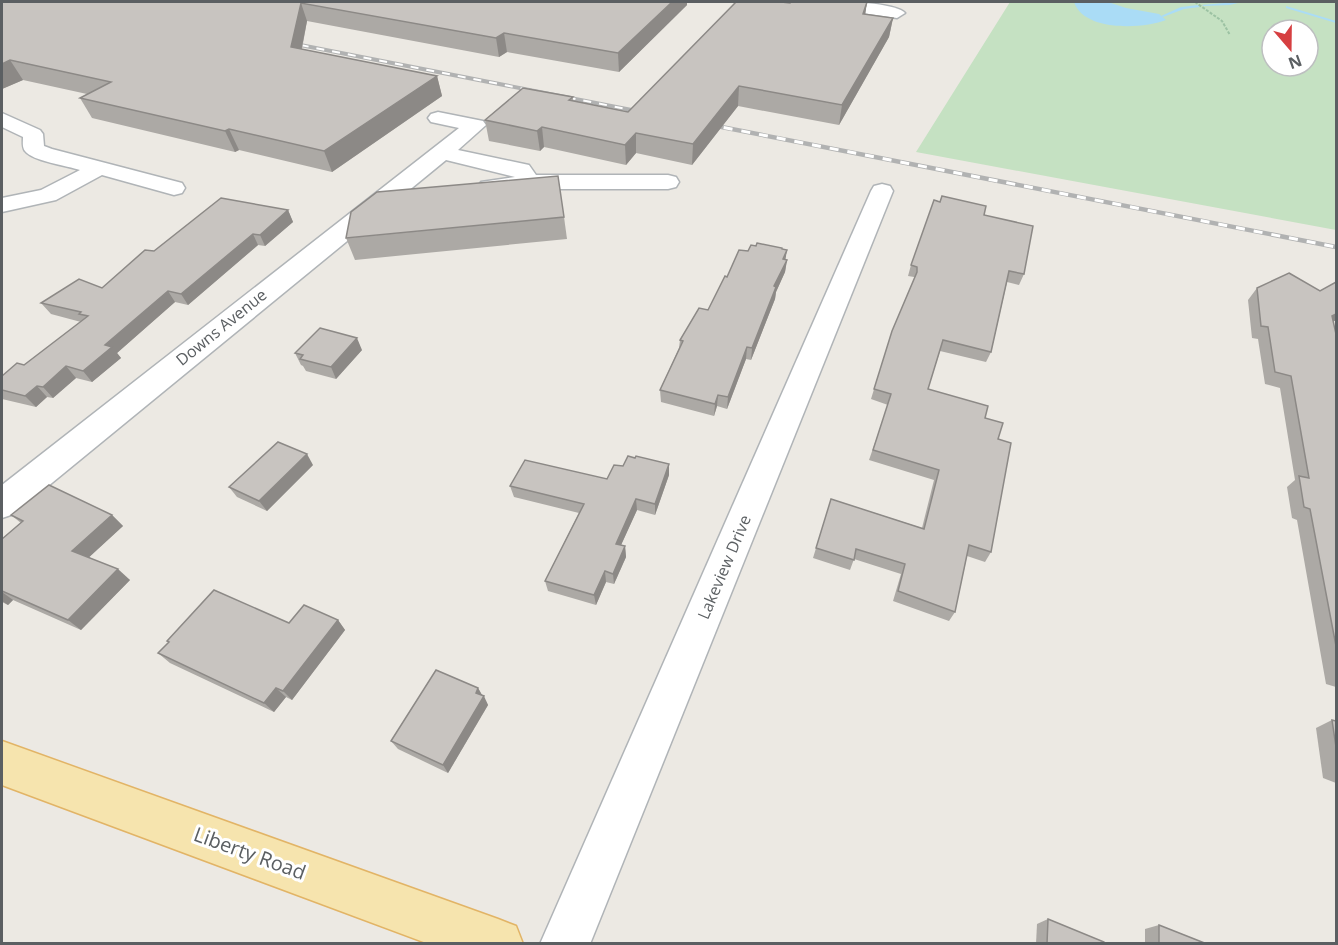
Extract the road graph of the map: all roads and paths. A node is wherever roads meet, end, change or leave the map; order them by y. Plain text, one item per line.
1 (821, 2) edge
2 (1195, 2) edge
3 (897, 13) dead end
4 (1230, 34) dead end
5 (438, 118) dead end
6 (2, 119) edge
7 (443, 153) junction
8 (100, 168) junction
9 (530, 182) junction
10 (668, 182) dead end
11 (174, 188) dead end
12 (473, 189) edge
13 (882, 191) dead end
14 (427, 193) edge
15 (382, 198) junction
16 (2, 205) edge
17 (2, 504) edge
18 (2, 763) edge
19 (498, 944) edge
20 (565, 944) edge

1 - 3 street
2 - 4 path
5 - 7 street, Downs Avenue
6 - 8 street
7 - 9 street
7 - 15 street, Downs Avenue
8 - 11 street
8 - 16 street
9 - 10 street
9 - 12 street
13 - 20 street, Lakeview Drive
14 - 15 street
15 - 17 street, Downs Avenue
18 - 19 main road, Liberty Road

